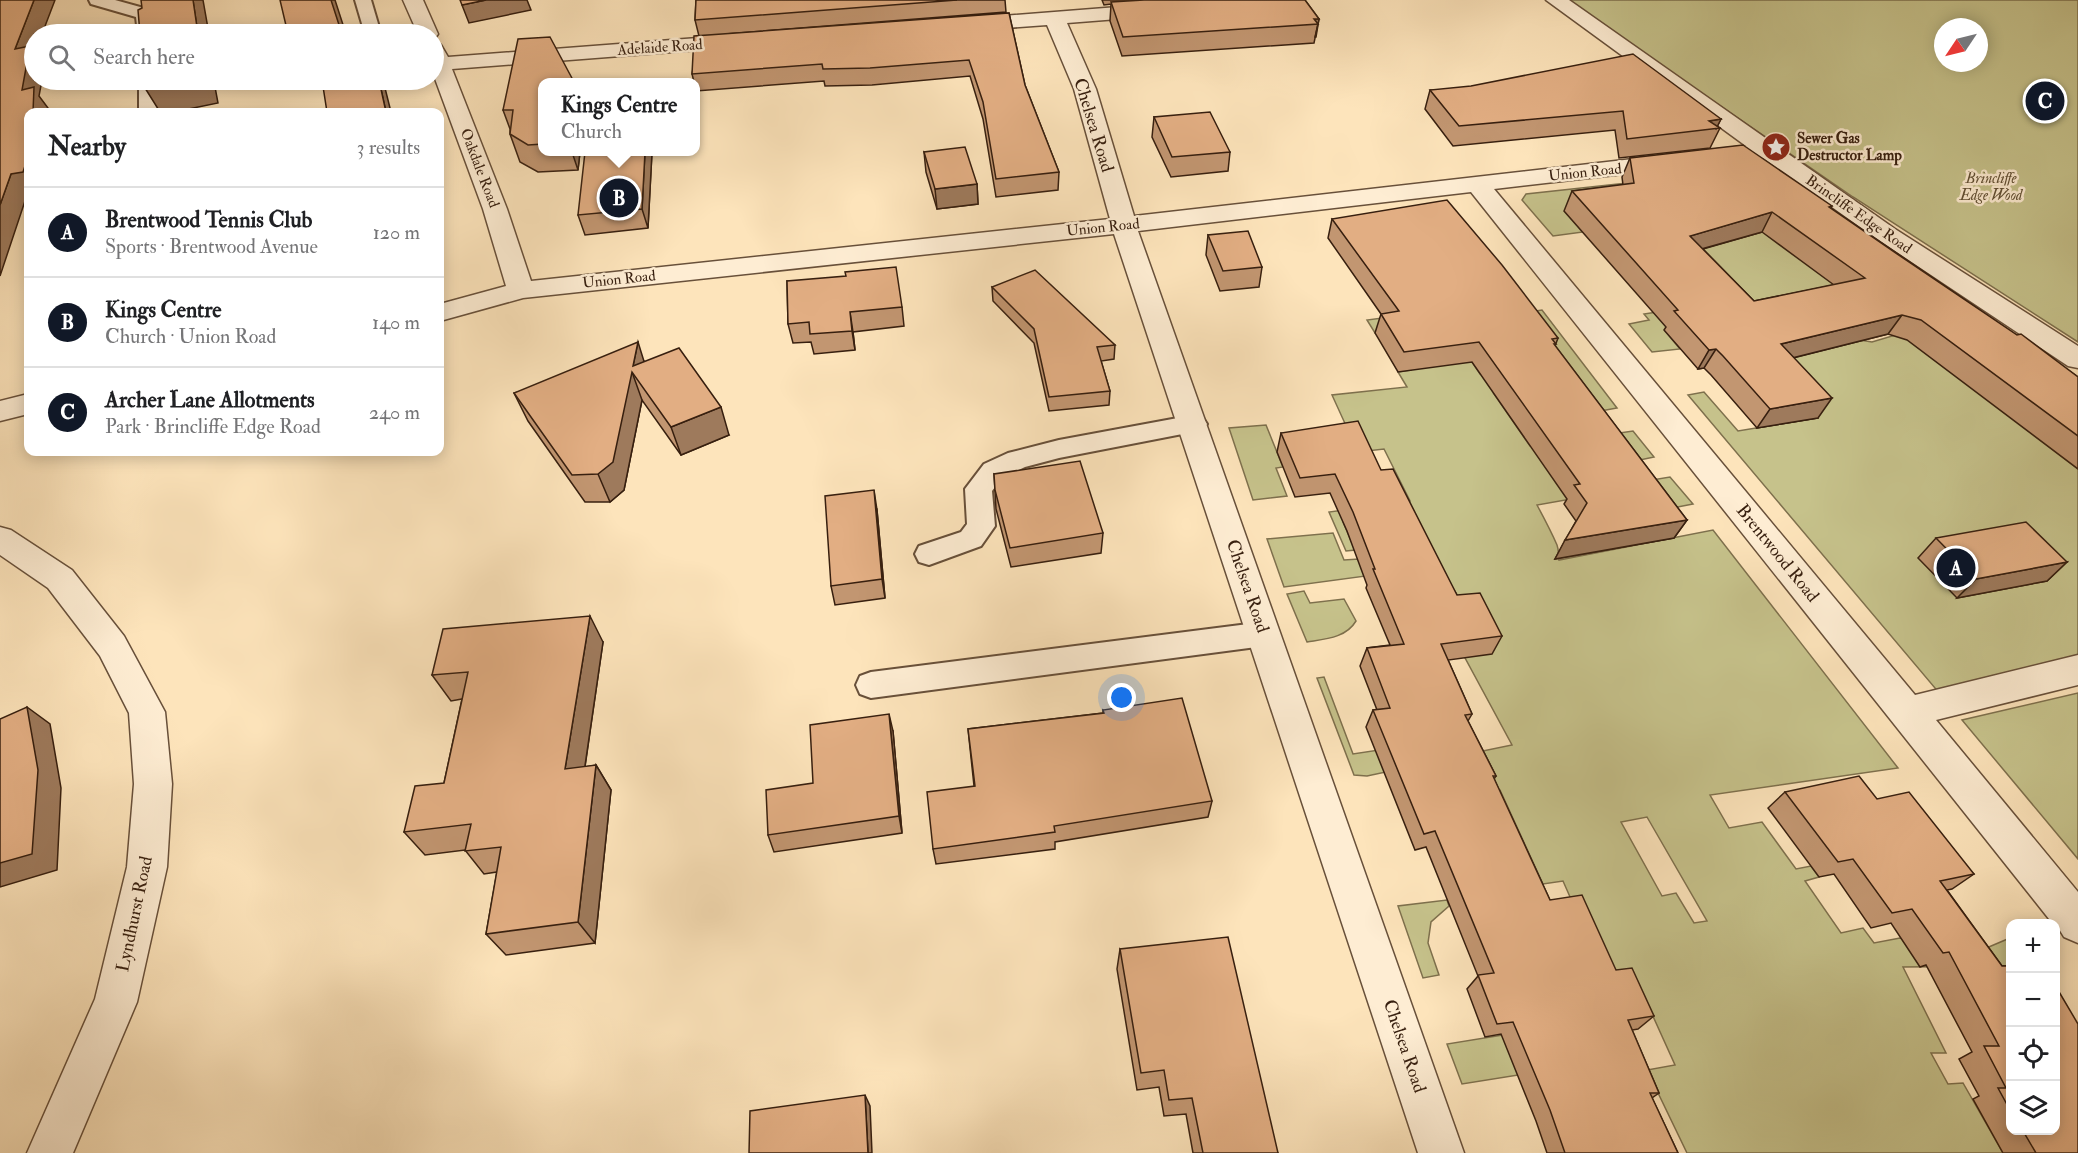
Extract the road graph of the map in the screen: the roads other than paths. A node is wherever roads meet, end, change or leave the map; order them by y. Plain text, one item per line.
1 (98, 0) edge
2 (363, 0) edge
3 (413, 0) edge
4 (1556, 0) edge
5 (1171, 9) edge
6 (1055, 18) junction
7 (146, 24) edge
8 (370, 24) edge
9 (424, 24) edge
10 (949, 26) edge
11 (753, 40) edge
12 (444, 56) edge
13 (444, 74) edge
14 (148, 90) edge
15 (149, 108) dead end
16 (1768, 150) junction
17 (1477, 184) junction
18 (1124, 225) junction
19 (520, 290) junction
20 (444, 312) edge
21 (2078, 359) edge
22 (24, 405) edge
23 (0, 411) edge
24 (1194, 424) junction
25 (0, 539) edge
26 (929, 554) dead end
27 (1264, 634) junction
28 (2078, 670) edge
29 (871, 685) dead end
30 (1908, 712) junction
31 (2078, 923) edge
32 (50, 1153) edge
33 (1442, 1153) edge

1 - 7 lane
2 - 8 lane
3 - 9 street
4 - 16 street, Brincliffe Edge Road
5 - 6 street
6 - 10 street
6 - 18 street, Chelsea Road
11 - 12 street, Adelaide Road
13 - 19 street, Oakdale Road
14 - 15 lane
16 - 17 street, Union Road
16 - 21 street, Brincliffe Edge Road
17 - 18 street, Union Road
17 - 30 street, Brentwood Road
18 - 19 street, Union Road
18 - 24 street, Chelsea Road
19 - 20 street, Union Road
22 - 23 street
24 - 26 lane
24 - 27 street, Chelsea Road
25 - 32 street, Lyndhurst Road
27 - 29 lane
27 - 33 street, Chelsea Road
28 - 30 street
30 - 31 street, Brentwood Road

